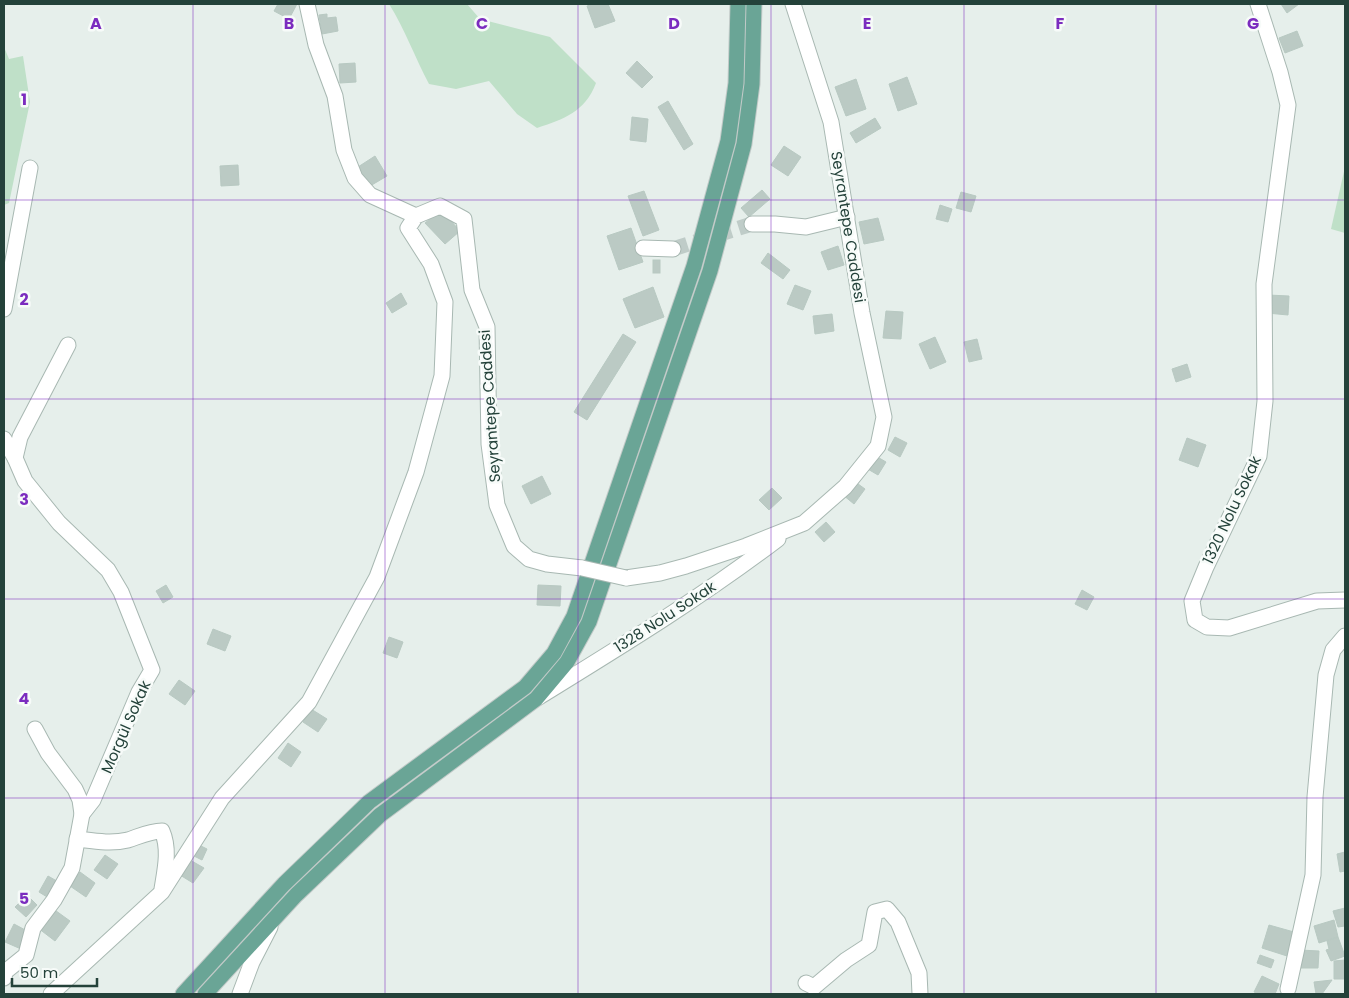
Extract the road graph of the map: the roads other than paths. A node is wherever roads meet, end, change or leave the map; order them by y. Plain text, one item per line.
1 (307, 4) edge
2 (738, 4) edge
3 (754, 4) edge
4 (794, 4) edge
5 (1258, 4) edge
6 (30, 168) dead end
7 (416, 216) junction
8 (846, 217) junction
9 (752, 224) tunnel mouth
10 (643, 248) dead end
11 (673, 248) tunnel mouth
12 (4, 309) edge
13 (68, 345) dead end
14 (4, 439) edge
15 (15, 458) junction
16 (793, 527) junction
17 (1345, 600) edge
18 (1345, 636) edge
19 (533, 701) junction
20 (35, 729) dead end
21 (82, 814) junction
22 (77, 839) junction
23 (162, 892) junction
24 (274, 919) junction
25 (4, 975) edge
26 (806, 983) dead end
27 (1290, 992) edge
28 (51, 994) edge
29 (183, 994) edge
30 (205, 994) edge
31 (240, 994) edge
32 (920, 994) edge

1 - 7 street
2 - 29 main road
3 - 19 main road
4 - 8 street, Seyrantepe Caddesi
5 - 17 street, 1320 Nolu Sokak
6 - 12 street
7 - 16 street, Seyrantepe Caddesi, bridge
7 - 23 street
8 - 9 street
8 - 16 street, Seyrantepe Caddesi
10 - 11 street
13 - 15 street
14 - 15 street, Morgül Sokak
15 - 21 street, Morgül Sokak
16 - 19 street, 1328 Nolu Sokak
18 - 27 street
19 - 24 main road
20 - 21 street
21 - 22 street
22 - 23 street
22 - 25 street
23 - 28 street
24 - 30 main road
24 - 31 street
26 - 32 street

